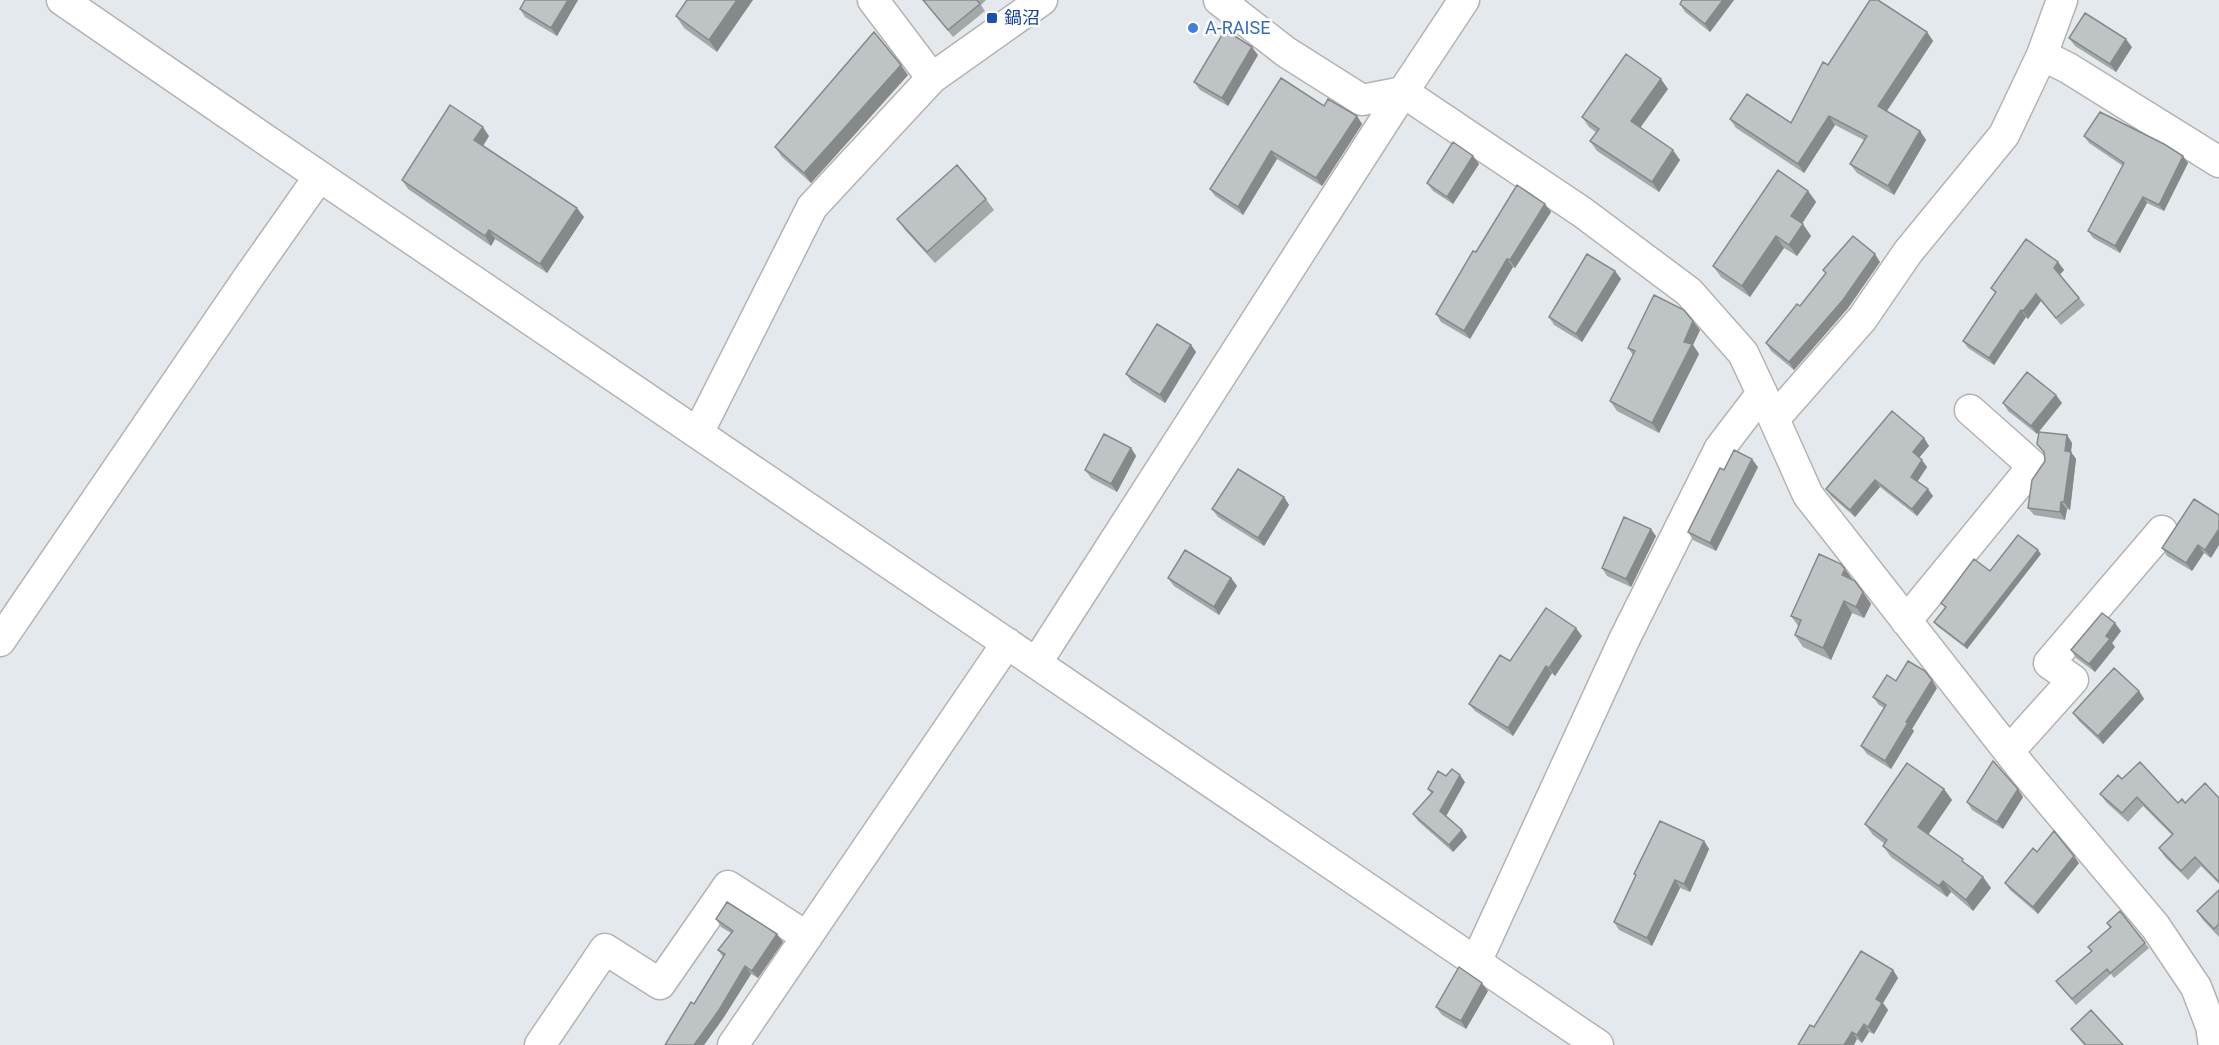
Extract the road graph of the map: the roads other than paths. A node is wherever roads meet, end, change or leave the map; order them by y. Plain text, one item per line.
1 (62, 0) edge
2 (873, 0) edge
3 (1042, 0) edge
4 (1219, 0) edge
5 (1464, 0) edge
6 (2062, 0) edge
7 (2042, 55) junction
8 (932, 78) junction
9 (1403, 92) junction
10 (2219, 162) edge
11 (319, 177) junction
12 (1768, 406) junction
13 (1971, 410) dead end
14 (698, 433) junction
15 (2162, 531) dead end
16 (1906, 621) junction
17 (0, 641) edge
18 (1007, 643) junction
19 (1037, 662) junction
20 (2008, 751) junction
21 (807, 937) junction
22 (1476, 962) junction
23 (2215, 1034) edge
24 (540, 1045) edge
25 (733, 1045) edge
26 (1598, 1045) edge

1 - 11 street
2 - 8 street
3 - 8 street
4 - 9 street
5 - 9 street
6 - 7 street
7 - 10 street
7 - 12 street
8 - 14 street
9 - 12 street
9 - 19 street
11 - 14 street
11 - 17 street
12 - 16 street
12 - 22 street
13 - 16 street
14 - 18 street
15 - 20 street
16 - 20 street
18 - 19 street
18 - 21 street
19 - 22 street
20 - 23 street
21 - 24 street
21 - 25 street
22 - 26 street

